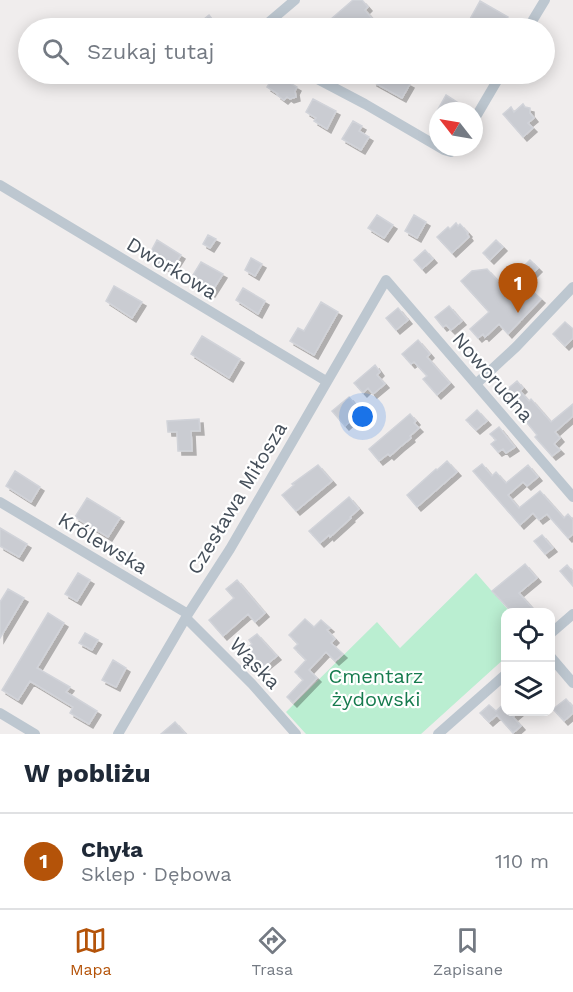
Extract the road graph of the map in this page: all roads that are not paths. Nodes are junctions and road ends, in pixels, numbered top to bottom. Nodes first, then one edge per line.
1 (295, 0) edge
2 (545, 0) edge
3 (274, 18) edge
4 (534, 18) edge
5 (327, 84) edge
6 (495, 84) edge
7 (483, 105) edge
8 (429, 141) edge
9 (0, 185) edge
10 (386, 280) joint
11 (573, 287) edge
12 (326, 381) junction
13 (476, 384) junction
14 (573, 497) edge
15 (0, 502) edge
16 (573, 614) edge
17 (187, 616) junction
18 (555, 630) edge
19 (555, 662) edge
20 (501, 678) edge
21 (573, 683) edge
22 (0, 713) edge
23 (35, 734) edge
24 (118, 734) edge
25 (296, 734) edge
26 (438, 734) edge

1 - 3 street
2 - 4 street
5 - 8 street
6 - 7 street
9 - 12 street, Dworkowa
10 - 12 street, Czesława Miłosza
10 - 13 street, Noworudna
11 - 13 street
12 - 17 street, Czesława Miłosza
13 - 14 street, Noworudna
15 - 17 street, Królewska
16 - 18 street
17 - 24 street, Czesława Miłosza
17 - 25 street, Wąska
19 - 21 street
20 - 26 street
22 - 23 street

